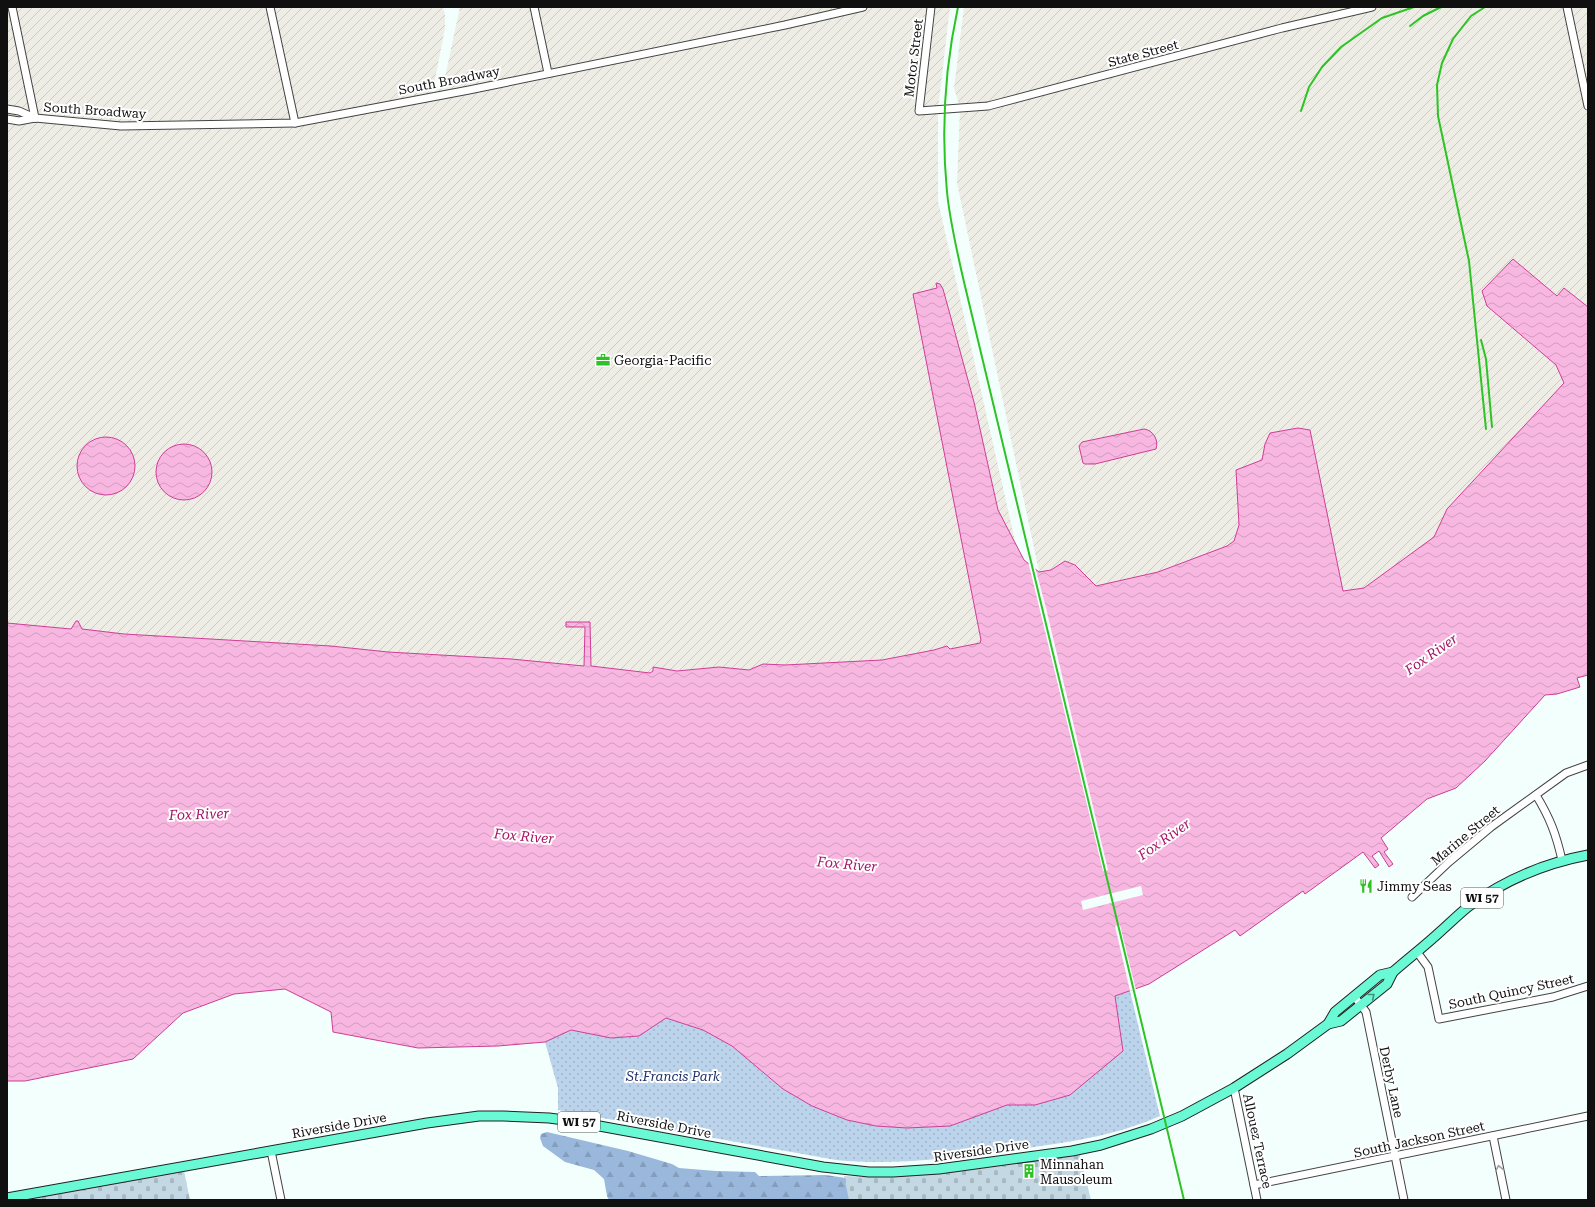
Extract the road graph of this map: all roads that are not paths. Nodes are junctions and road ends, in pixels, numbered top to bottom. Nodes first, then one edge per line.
1 (12, 7) edge
2 (270, 7) edge
3 (534, 7) edge
4 (863, 7) edge
5 (931, 7) edge
6 (1372, 7) edge
7 (1567, 7) edge
8 (548, 73) junction
9 (1588, 106) edge
10 (7, 109) edge
11 (919, 111) joint
12 (35, 118) junction
13 (7, 119) edge
14 (295, 122) junction
15 (1588, 765) edge
16 (1536, 795) junction
17 (1588, 855) edge
18 (1562, 860) junction
19 (1412, 897) dead end
20 (1417, 952) junction
21 (1393, 972) junction
22 (1588, 986) edge
23 (1354, 996) junction
24 (1361, 1005) junction
25 (1328, 1024) junction
26 (1234, 1088) junction
27 (1588, 1116) edge
28 (1493, 1136) junction
29 (271, 1151) junction
30 (1395, 1156) junction
31 (1254, 1185) junction
32 (7, 1198) edge
33 (281, 1200) edge
34 (1257, 1200) edge
35 (1404, 1200) edge
36 (1506, 1200) edge

1 - 12 street
2 - 14 street
3 - 8 street
4 - 8 street, South Broadway
5 - 11 street, Motor Street
6 - 11 street, State Street
7 - 9 street
8 - 14 street, South Broadway
10 - 12 street, South Broadway
12 - 13 street, South Broadway
12 - 14 street, South Broadway
15 - 16 street, Marine Street
16 - 18 street
16 - 19 street, Marine Street
17 - 18 main road, WI 57
18 - 20 main road, WI 57
20 - 21 main road, WI 57
20 - 22 street, South Quincy Street
21 - 23 main road, WI 57
24 -> 21 main road, WI 57
23 - 24 street, Derby Lane
23 - 25 main road, WI 57
24 - 25 main road, WI 57
24 - 30 street, Derby Lane
25 - 26 main road, WI 57
26 - 29 main road, Riverside Drive / WI 57
26 - 31 street, Allouez Terrace
27 - 28 street, South Jackson Street
28 - 30 street, South Jackson Street
36 -> 28 street
29 - 32 main road, Riverside Drive / WI 57
29 - 33 street
30 - 31 street, South Jackson Street
30 - 35 street, Derby Lane
31 - 34 street, Allouez Terrace

